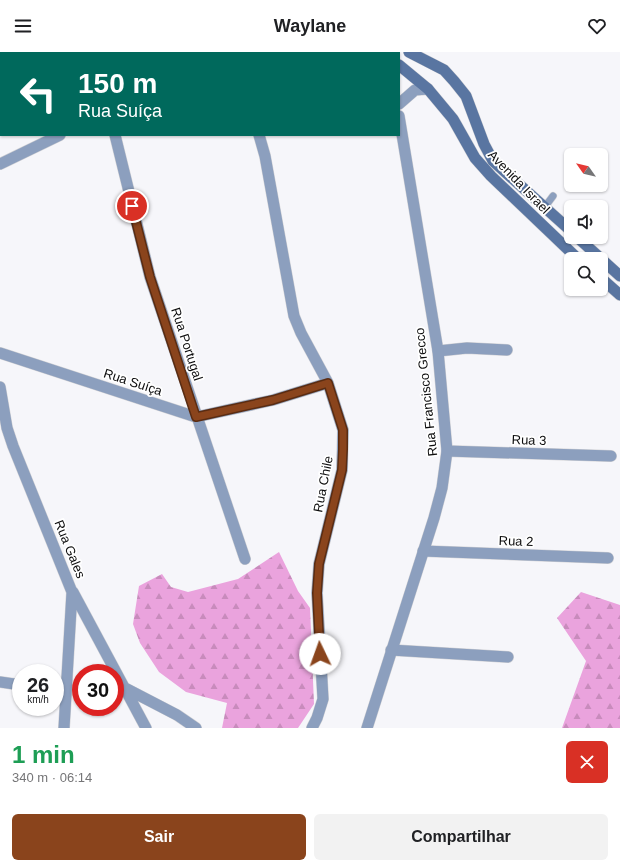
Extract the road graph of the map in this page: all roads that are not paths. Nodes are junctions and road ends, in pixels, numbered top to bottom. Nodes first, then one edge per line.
1 (409, 52) edge
2 (400, 66) edge
3 (428, 89) junction
4 (400, 103) edge
5 (400, 122) edge
6 (58, 136) edge
7 (115, 136) edge
8 (258, 136) edge
9 (0, 164) edge
10 (553, 196) dead end
11 (544, 208) junction
12 (564, 225) edge
13 (585, 244) edge
14 (571, 252) edge
15 (620, 276) edge
16 (608, 284) edge
17 (620, 294) edge
18 (507, 350) dead end
19 (438, 351) junction
20 (0, 353) edge
21 (328, 383) junction
22 (0, 387) edge
23 (196, 417) junction
24 (447, 451) junction
25 (611, 456) dead end
26 (423, 551) junction
27 (245, 558) dead end
28 (608, 558) dead end
29 (72, 592) junction
30 (391, 650) junction
31 (508, 657) dead end
32 (63, 664) edge
33 (0, 682) edge
34 (12, 684) edge
35 (125, 688) junction
36 (63, 716) edge
37 (64, 728) edge
38 (146, 728) edge
39 (196, 728) edge
40 (312, 728) edge
41 (367, 728) edge

1 - 11 main road, Avenida Israel
2 - 3 main road, Avenida Israel
3 - 4 street
3 - 14 main road, Avenida Israel
5 - 19 street, Rua Francisco Grecco
6 - 9 street
7 - 23 street, Rua Portugal
8 - 21 street, Rua Chile
10 - 11 lane
11 - 12 main road, Avenida Israel
13 - 15 main road
16 - 17 main road
18 - 19 street
19 - 24 street, Rua Francisco Grecco
20 - 23 street, Rua Suíça
21 - 23 street
21 - 40 street, Rua Chile
22 - 29 street, Rua Gales
23 - 27 street, Rua Portugal
24 - 25 street, Rua 3
24 - 26 street, Rua Francisco Grecco
26 - 28 street, Rua 2
26 - 30 street, Rua Francisco Grecco
29 - 32 street, Rua Gales
29 - 35 street
30 - 31 street
30 - 41 street, Rua Francisco Grecco
33 - 34 street
35 - 38 street
35 - 39 street
36 - 37 street, Rua Gales

